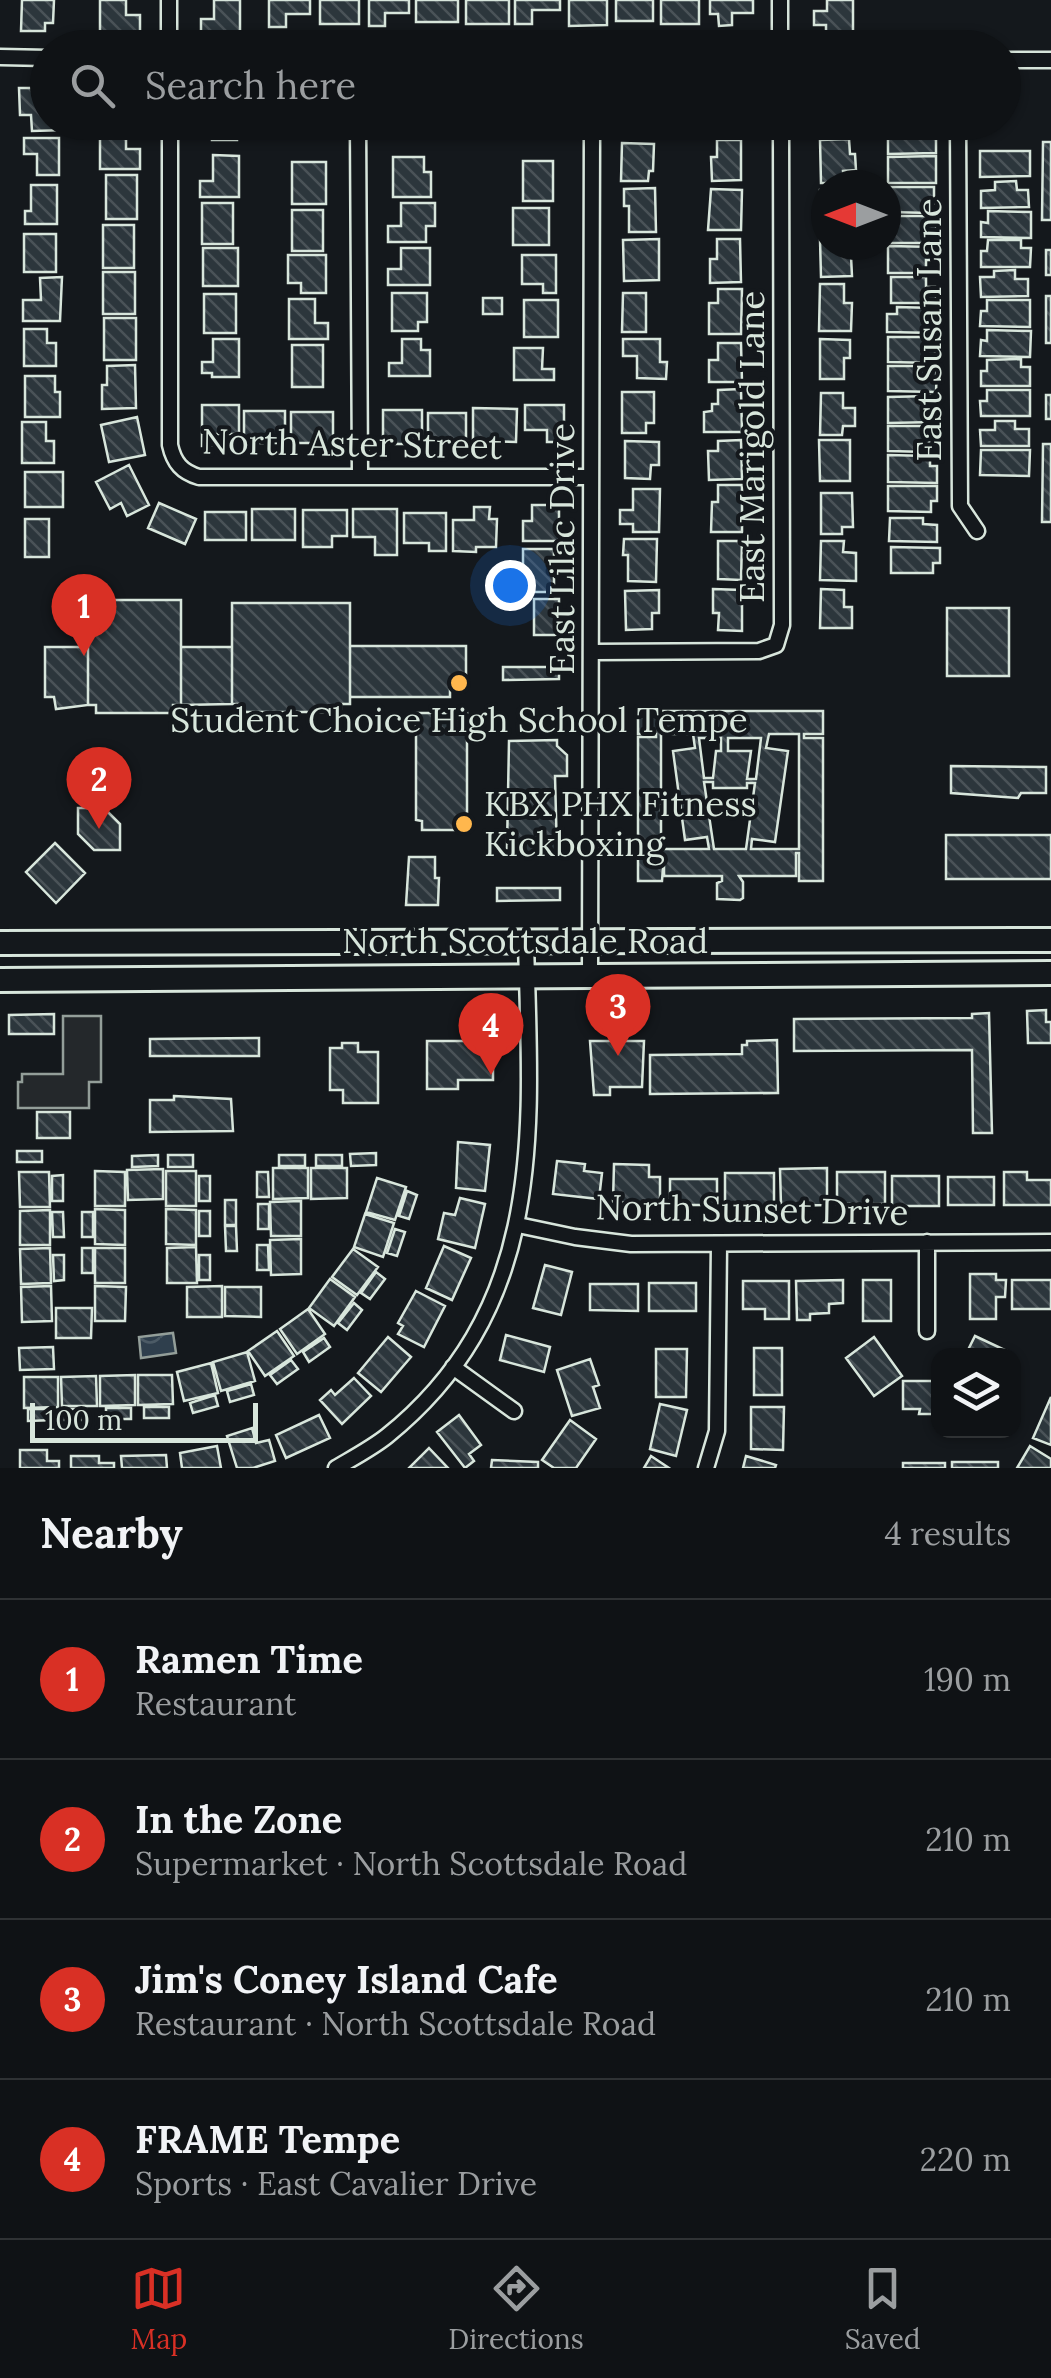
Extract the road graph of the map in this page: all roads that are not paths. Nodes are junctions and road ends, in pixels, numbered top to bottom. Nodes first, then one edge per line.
1 (170, 0) edge
2 (780, 0) edge
3 (170, 30) edge
4 (780, 30) edge
5 (0, 56) edge
6 (30, 57) edge
7 (1021, 60) edge
8 (1051, 60) edge
9 (170, 140) edge
10 (358, 140) edge
11 (592, 140) edge
12 (781, 140) edge
13 (958, 140) edge
14 (360, 475) junction
15 (590, 477) junction
16 (977, 531) dead end
17 (593, 652) junction
18 (1051, 940) edge
19 (590, 943) junction
20 (0, 944) edge
21 (526, 944) junction
22 (1051, 973) edge
23 (527, 975) junction
24 (590, 975) junction
25 (0, 980) edge
26 (518, 1225) junction
27 (927, 1242) junction
28 (1051, 1242) edge
29 (718, 1246) junction
30 (927, 1331) dead end
31 (453, 1367) junction
32 (514, 1411) dead end
33 (336, 1468) edge
34 (706, 1468) edge

1 - 3 street
2 - 4 street
5 - 6 street
7 - 8 street
9 - 14 street, North Aster Street
10 - 14 street
11 - 15 street, East Lilac Drive
12 - 17 street, East Marigold Lane
13 - 16 street, East Susan Lane
14 - 15 street, North Aster Street
15 - 17 street, East Lilac Drive
17 - 19 street, East Lilac Drive
18 - 19 main road, North Scottsdale Road
19 - 21 main road, North Scottsdale Road
19 - 24 street, East Lilac Drive
20 - 21 main road, North Scottsdale Road
21 - 23 street
22 - 24 main road, North Scottsdale Road
23 - 24 main road, North Scottsdale Road
23 - 25 main road, North Scottsdale Road
23 - 26 street
26 - 29 street, North Sunset Drive
26 - 31 street
27 - 28 street, North Sunset Drive
27 - 29 street, North Sunset Drive
27 - 30 street, North Sunset Drive
29 - 34 street
31 - 32 street
31 - 33 street

